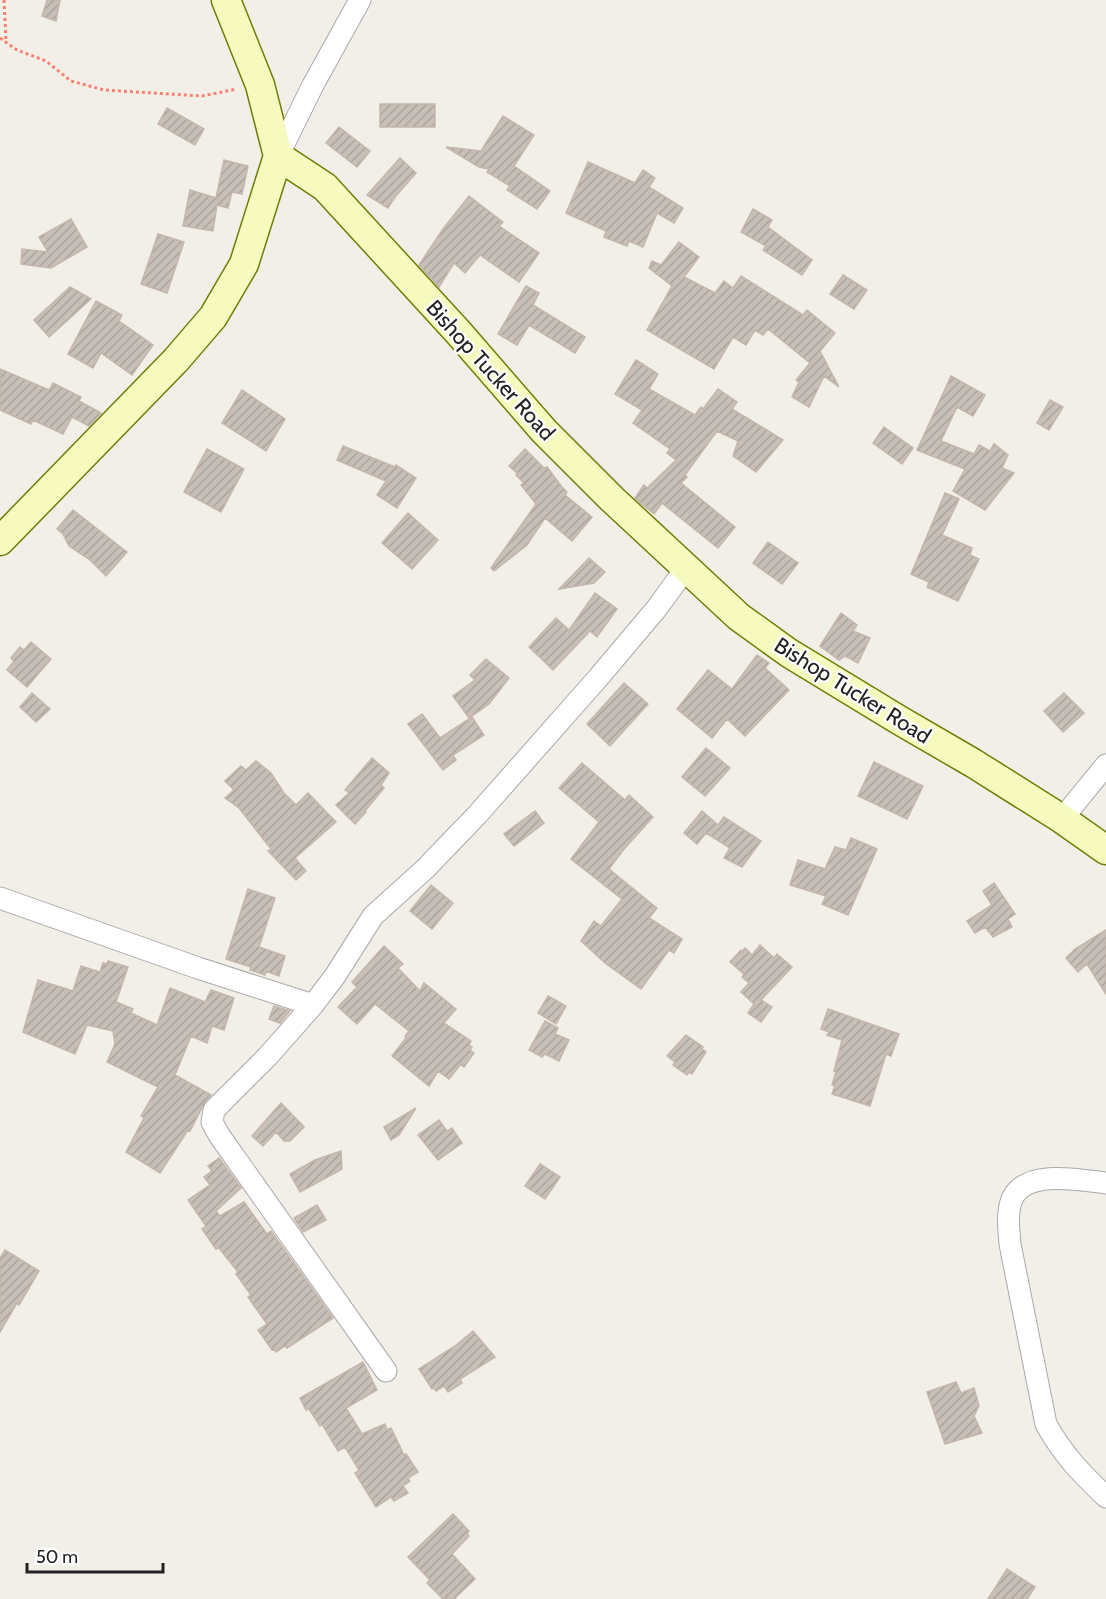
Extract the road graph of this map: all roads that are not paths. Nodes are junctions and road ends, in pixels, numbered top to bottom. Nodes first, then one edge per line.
1 (226, 0) edge
2 (360, 0) edge
3 (278, 156) junction
4 (4, 530) edge
5 (686, 568) junction
6 (1106, 765) edge
7 (1062, 819) junction
8 (1106, 850) edge
9 (0, 898) edge
10 (313, 1005) junction
11 (1106, 1183) edge
12 (386, 1371) dead end
13 (1106, 1497) edge

1 - 3 main road
2 - 3 street
3 - 4 main road
3 - 5 main road, Bishop Tucker Road
5 - 7 main road, Bishop Tucker Road
5 - 10 street
6 - 7 street
7 - 8 main road, Bishop Tucker Road
9 - 10 street
10 - 12 street
11 - 13 street

